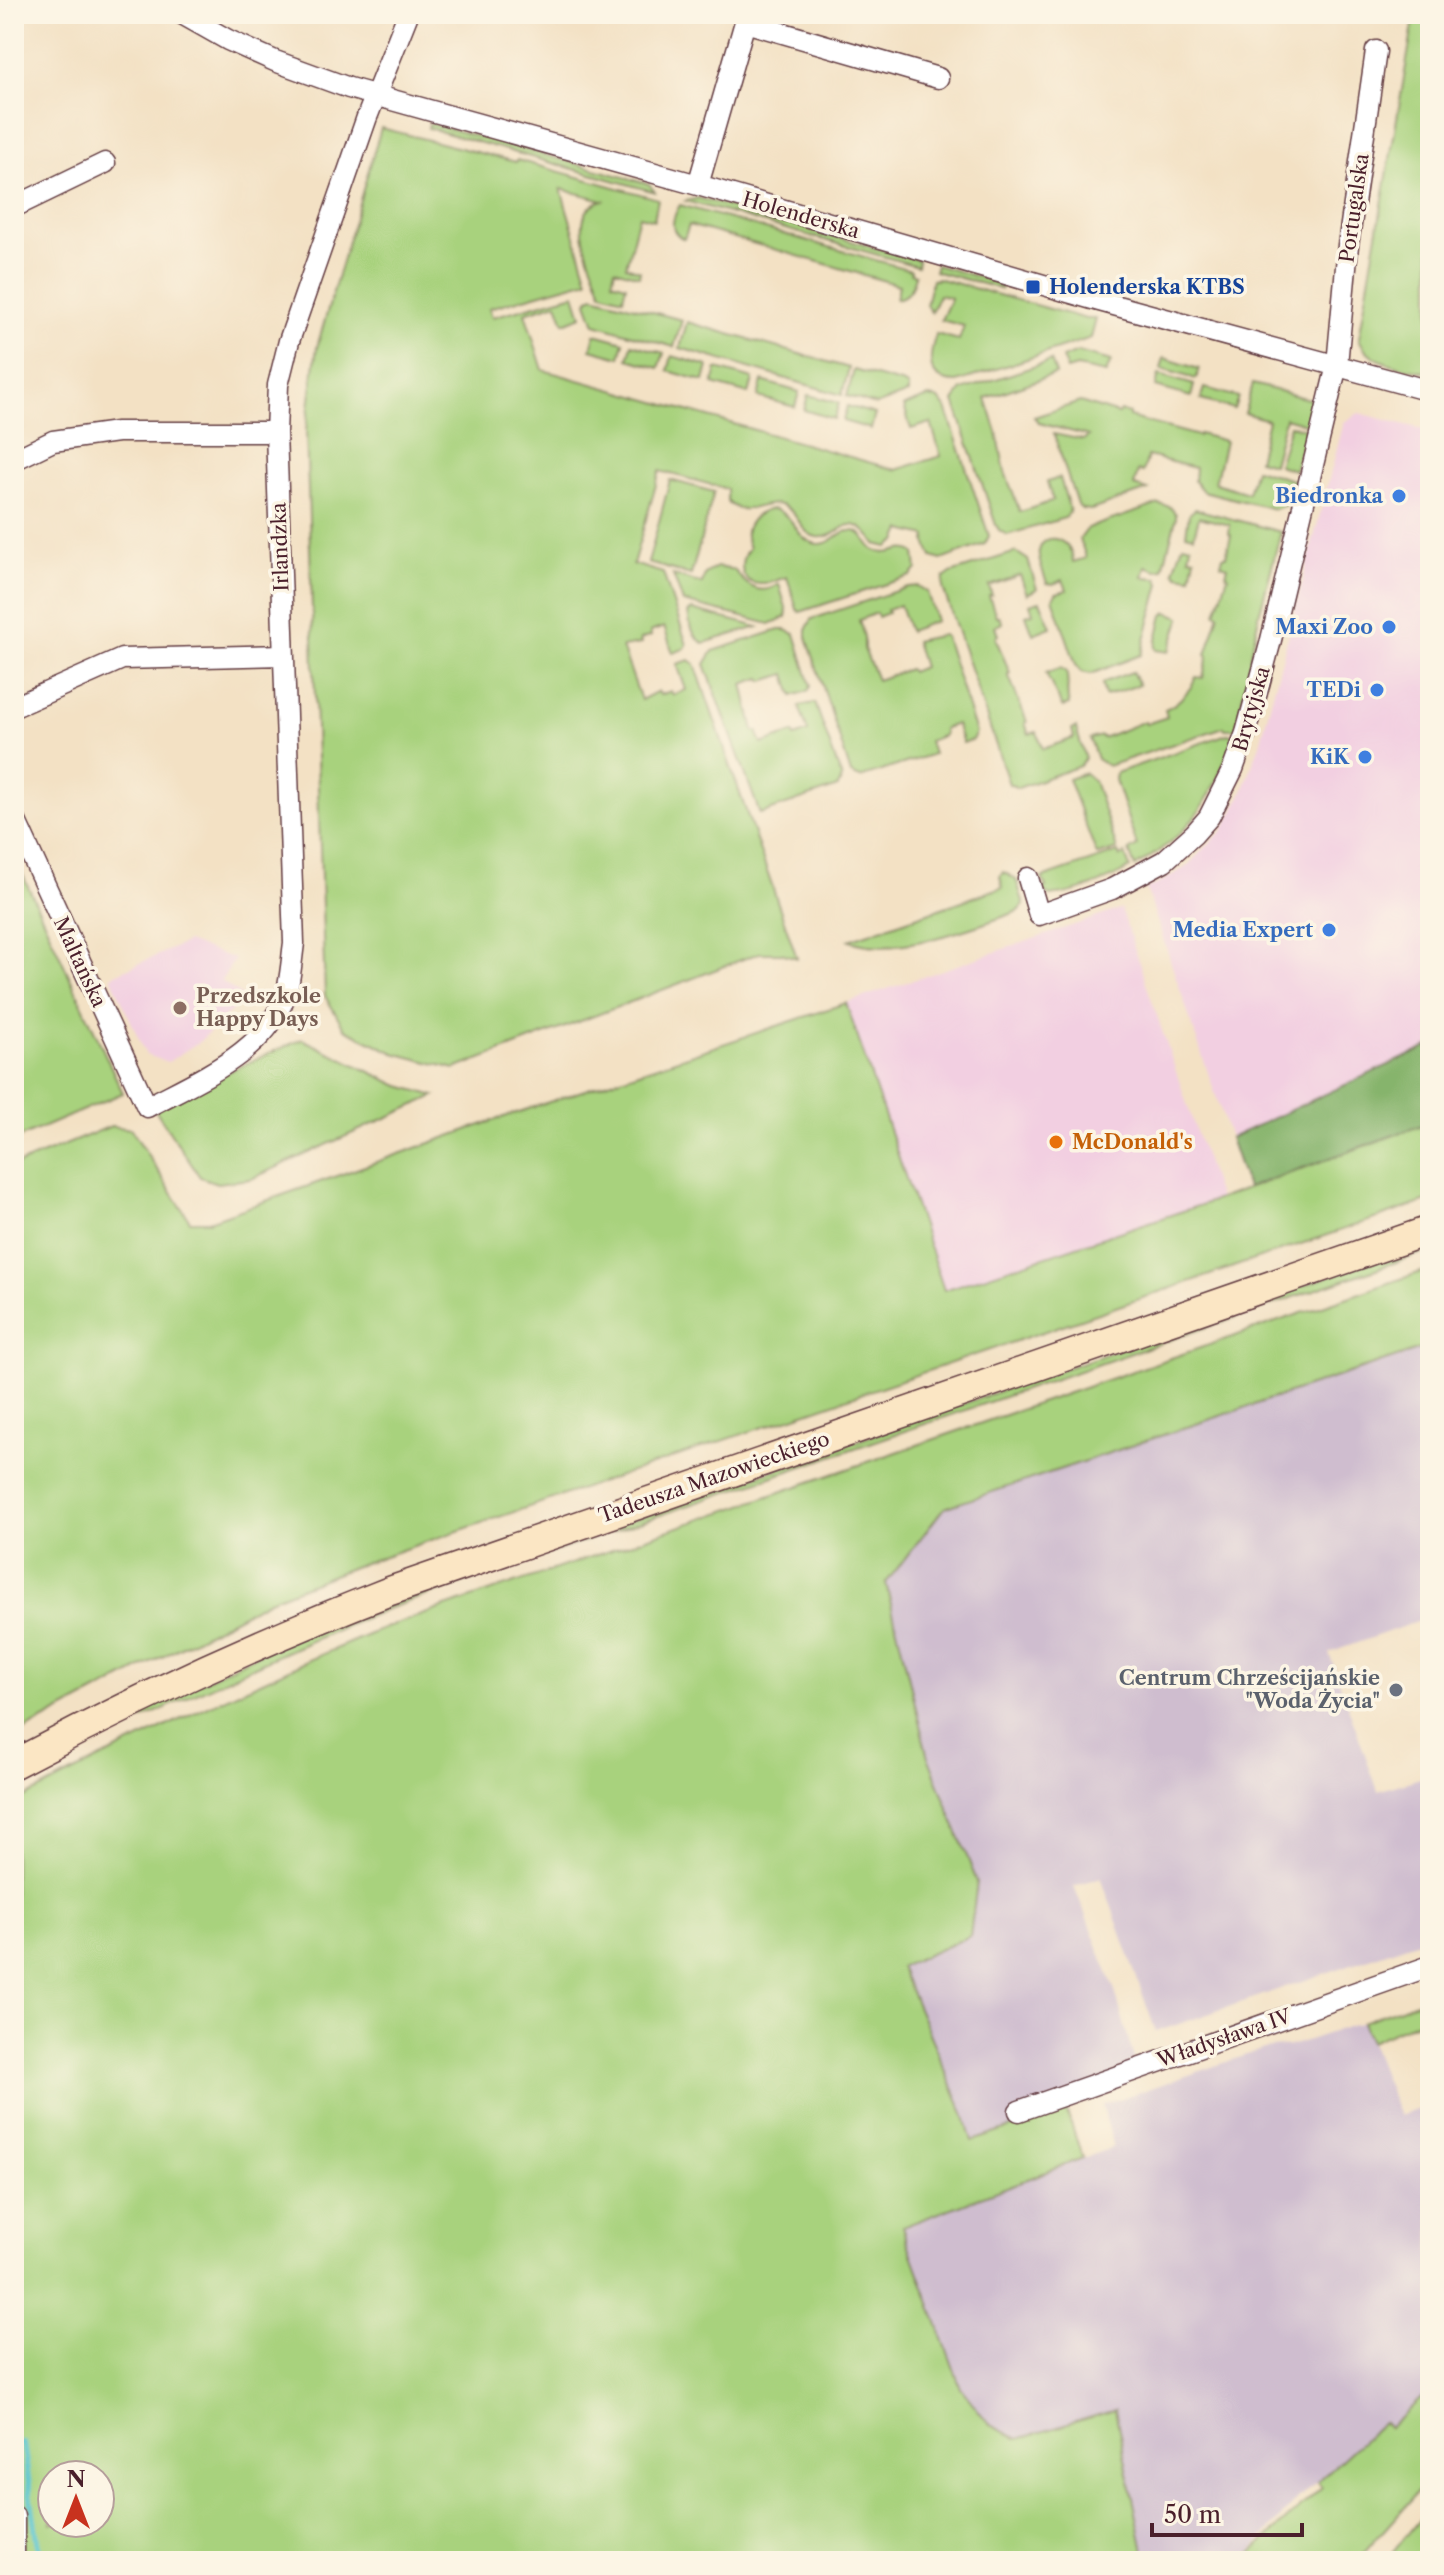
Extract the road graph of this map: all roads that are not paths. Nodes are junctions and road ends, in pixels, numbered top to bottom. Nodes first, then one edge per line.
1 (182, 14) edge
2 (408, 14) edge
3 (1376, 51) dead end
4 (938, 78) dead end
5 (377, 96) junction
6 (105, 163) dead end
7 (698, 185) junction
8 (14, 207) edge
9 (1337, 365) junction
10 (1430, 391) edge
11 (276, 432) junction
12 (14, 460) edge
13 (283, 655) junction
14 (14, 707) edge
15 (14, 817) edge
16 (1028, 878) dead end
17 (147, 1107) joint
18 (1430, 1230) edge
19 (14, 1764) edge
20 (1430, 1966) edge
21 (1019, 2111) dead end
22 (14, 2516) edge
23 (14, 2555) edge

1 - 5 street, Holenderska
2 - 5 street, Irlandzka
3 - 9 street, Portugalska
4 - 7 street
5 - 7 street, Holenderska
5 - 11 street, Irlandzka
6 - 8 street
7 - 9 street, Holenderska
9 - 10 street, Holenderska
9 - 16 street, Brytyjska
11 - 12 street
11 - 13 street, Irlandzka
13 - 14 street
13 - 17 street, Irlandzka
15 - 17 street, Maltańska
18 - 19 main road, Tadeusza Mazowieckiego
20 - 21 street, Władysława IV
22 - 23 street

